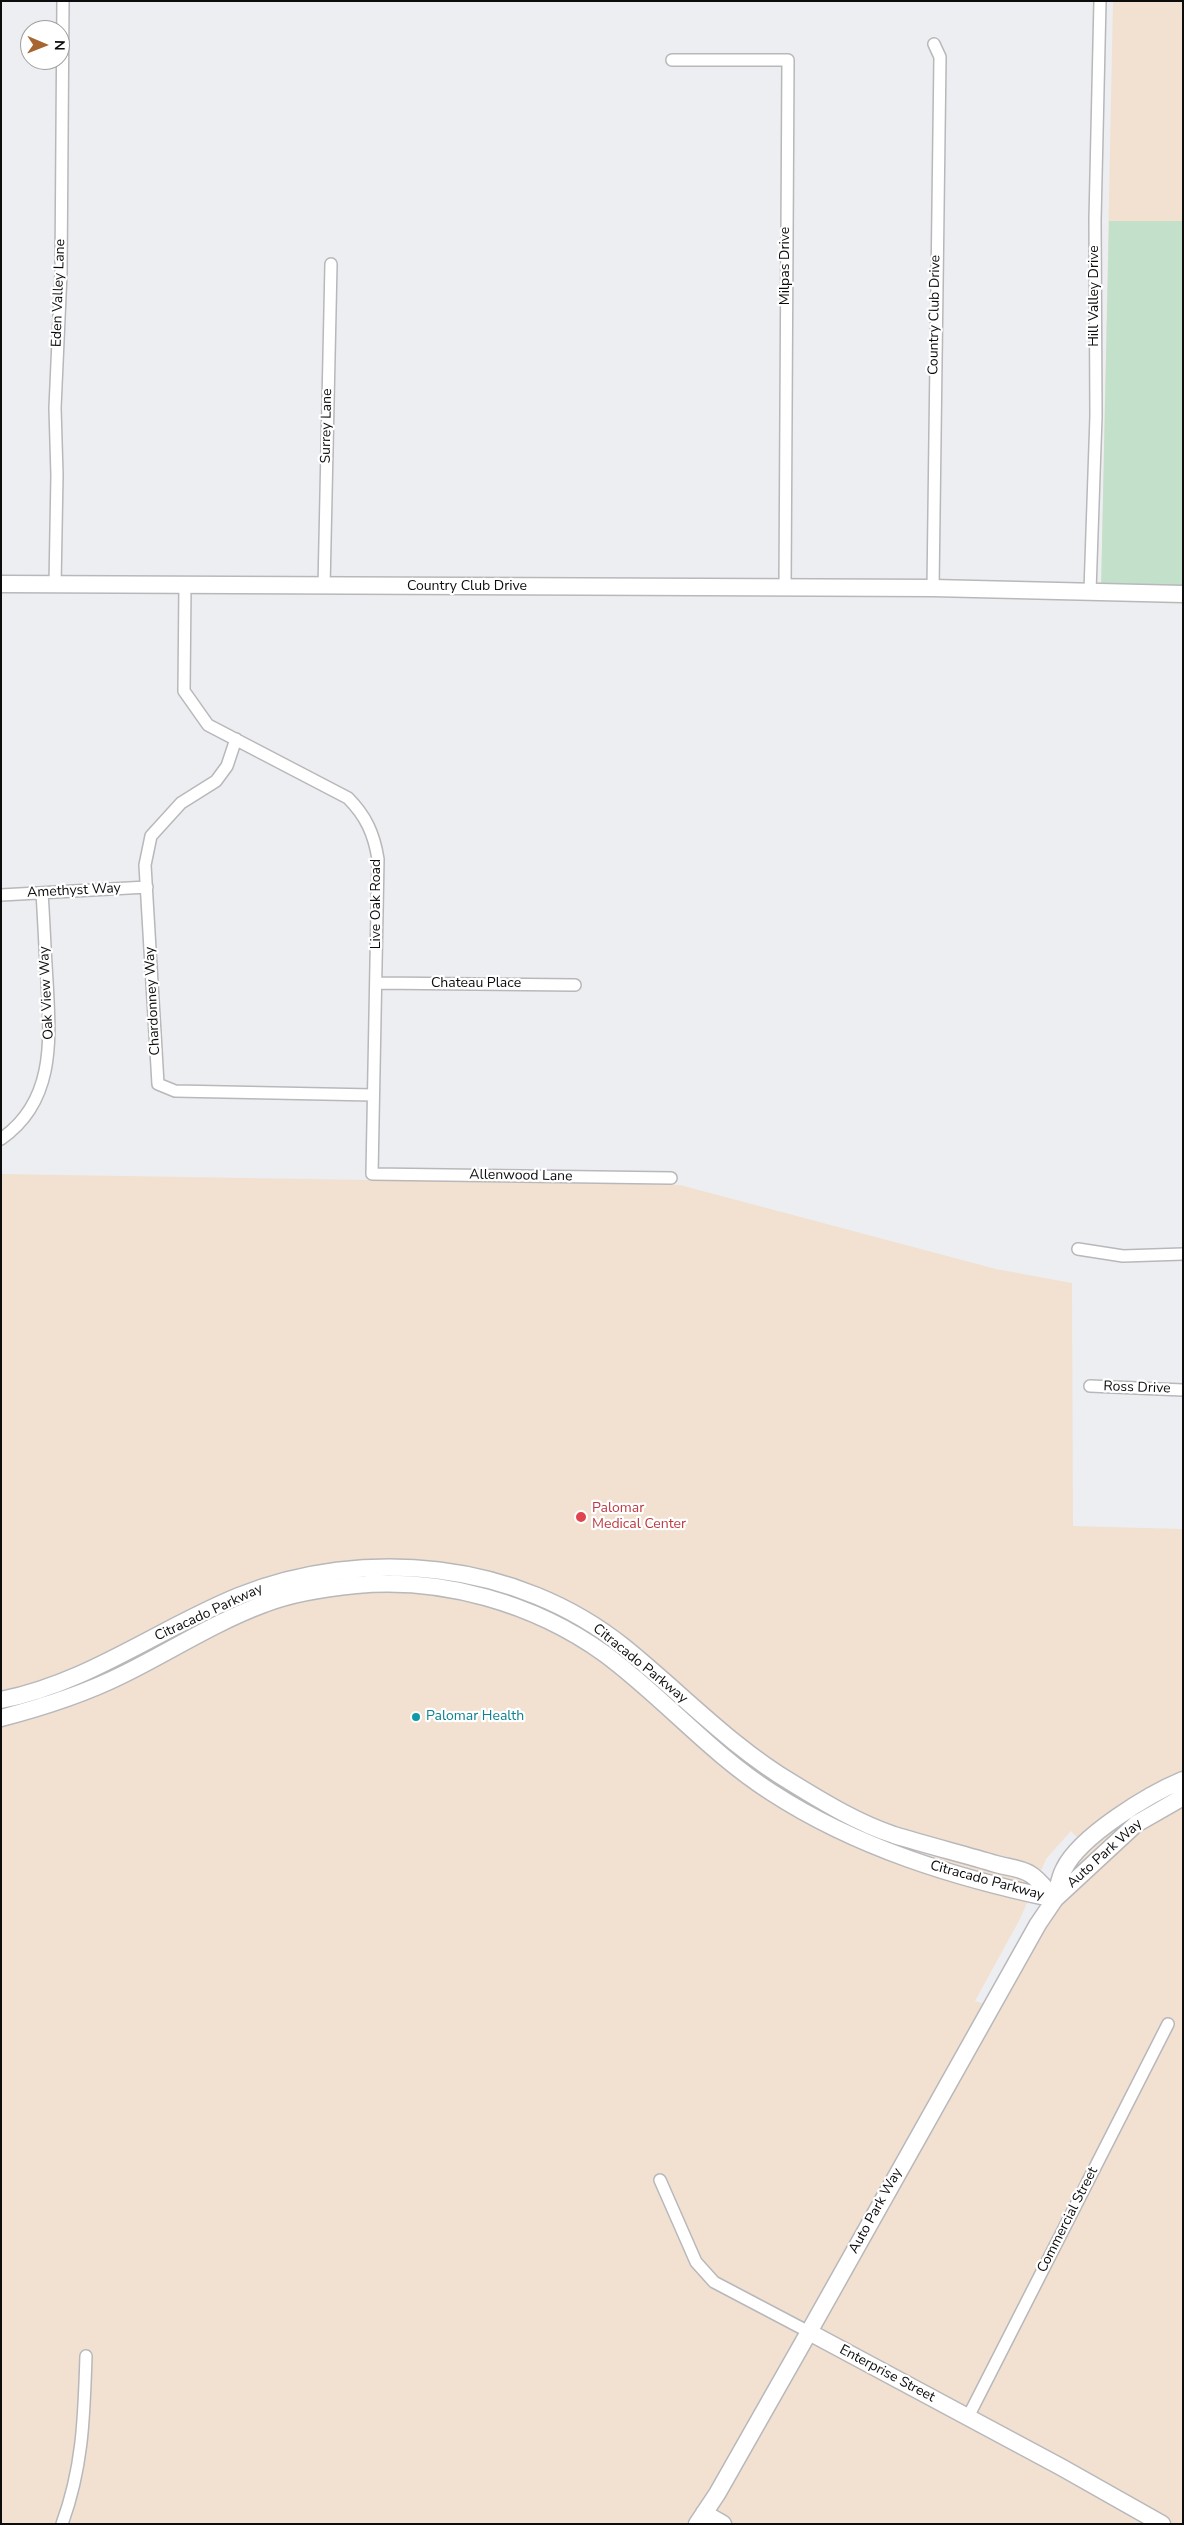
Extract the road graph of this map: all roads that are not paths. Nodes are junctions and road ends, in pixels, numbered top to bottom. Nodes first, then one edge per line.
1 (63, 1) edge
2 (1100, 1) edge
3 (934, 44) dead end
4 (672, 60) dead end
5 (331, 264) dead end
6 (1, 584) edge
7 (55, 585) junction
8 (185, 585) junction
9 (324, 587) junction
10 (785, 588) junction
11 (933, 588) junction
12 (1090, 591) junction
13 (1183, 594) edge
14 (236, 739) junction
15 (147, 888) junction
16 (42, 893) junction
17 (1, 895) edge
18 (376, 983) junction
19 (575, 984) dead end
20 (373, 1095) junction
21 (1, 1139) edge
22 (372, 1174) joint
23 (671, 1178) dead end
24 (1078, 1249) dead end
25 (1183, 1254) edge
26 (1090, 1386) dead end
27 (1183, 1390) edge
28 (1, 1700) edge
29 (1, 1718) edge
30 (1183, 1780) edge
31 (1183, 1797) edge
32 (1055, 1899) junction
33 (1168, 2024) dead end
34 (660, 2180) dead end
35 (809, 2332) junction
36 (86, 2356) dead end
37 (968, 2417) junction
38 (700, 2518) edge
39 (62, 2524) edge
40 (723, 2524) edge
41 (1162, 2524) edge

1 - 7 street, Eden Valley Lane
2 - 12 street, Hill Valley Drive
3 - 11 street, Country Club Drive
4 - 10 street, Milpas Drive
5 - 9 street, Surrey Lane
6 - 7 main road, Country Club Drive
7 - 8 main road, Country Club Drive
8 - 9 main road, Country Club Drive
8 - 14 street, Live Oak Road
9 - 10 main road, Country Club Drive
10 - 11 main road, Country Club Drive
11 - 12 main road, Country Club Drive
12 - 13 main road, Country Club Drive
14 - 15 street, Chardonney Way
14 - 18 street, Live Oak Road
15 - 16 street, Amethyst Way
15 - 20 street, Chardonney Way
16 - 17 street, Amethyst Way
16 - 21 street, Oak View Way
18 - 19 street, Chateau Place
18 - 20 street, Live Oak Road
20 - 22 street, Live Oak Road
22 - 23 street, Allenwood Lane
24 - 25 street
26 - 27 street, Ross Drive
28 - 32 main road, Citracado Parkway
29 - 32 main road, Citracado Parkway
30 - 32 main road, Auto Park Way
31 - 32 main road, Auto Park Way
32 - 35 main road, Auto Park Way
33 - 37 street, Commercial Street
34 - 35 street, Enterprise Street
35 - 37 main road, Enterprise Street
35 - 38 main road, Auto Park Way
36 - 39 street
37 - 41 main road, Enterprise Street
38 - 40 main road

